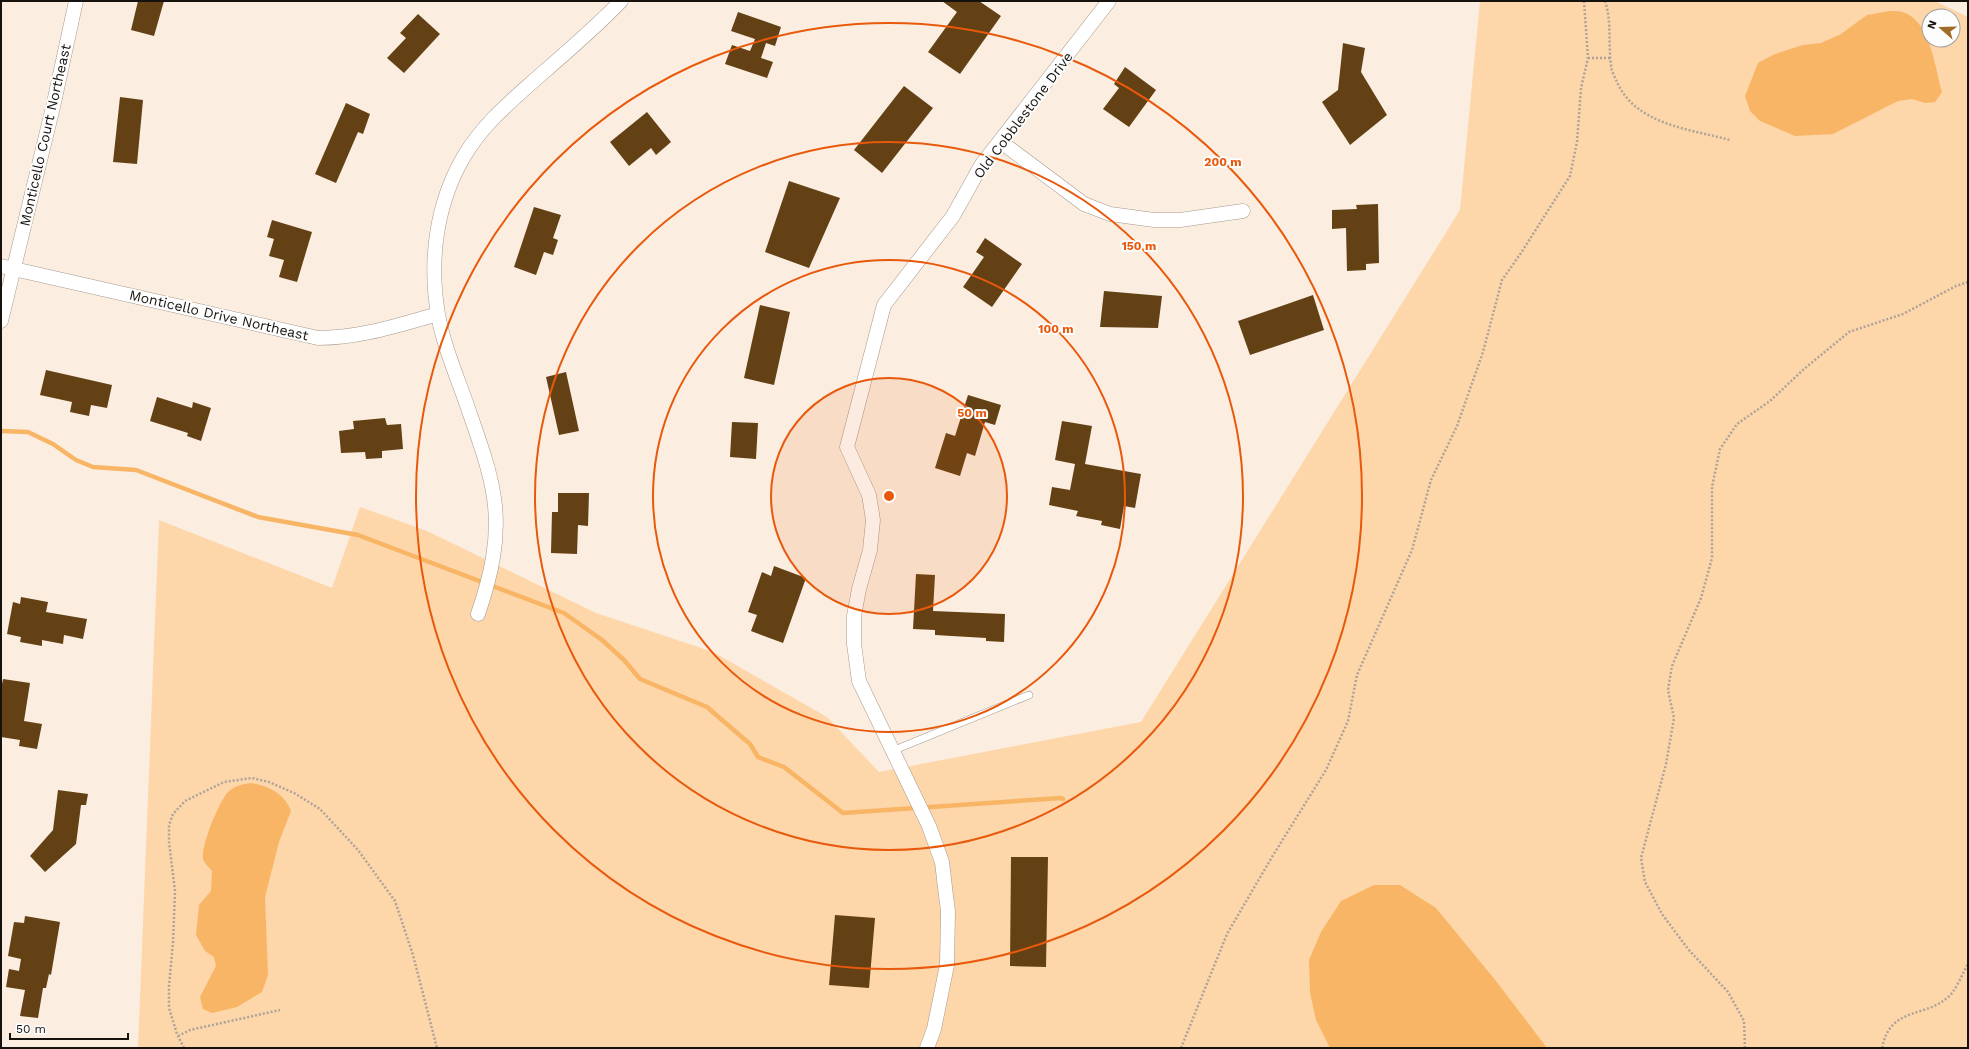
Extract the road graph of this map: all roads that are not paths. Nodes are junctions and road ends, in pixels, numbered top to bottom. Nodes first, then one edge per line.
1 (76, 1) edge
2 (621, 1) edge
3 (1109, 1) edge
4 (1001, 142) junction
5 (1243, 211) dead end
6 (7, 267) edge
7 (438, 314) junction
8 (1, 321) edge
9 (478, 614) dead end
10 (1029, 695) dead end
11 (892, 751) junction
12 (927, 1048) edge

1 - 6 street, Monticello Court Northeast
2 - 7 street
3 - 4 street, Old Cobblestone Drive
4 - 5 street
4 - 11 street, Old Cobblestone Drive
6 - 7 street, Monticello Drive Northeast
6 - 8 street, Monticello Court Northeast
7 - 9 street
10 - 11 lane
11 - 12 street

